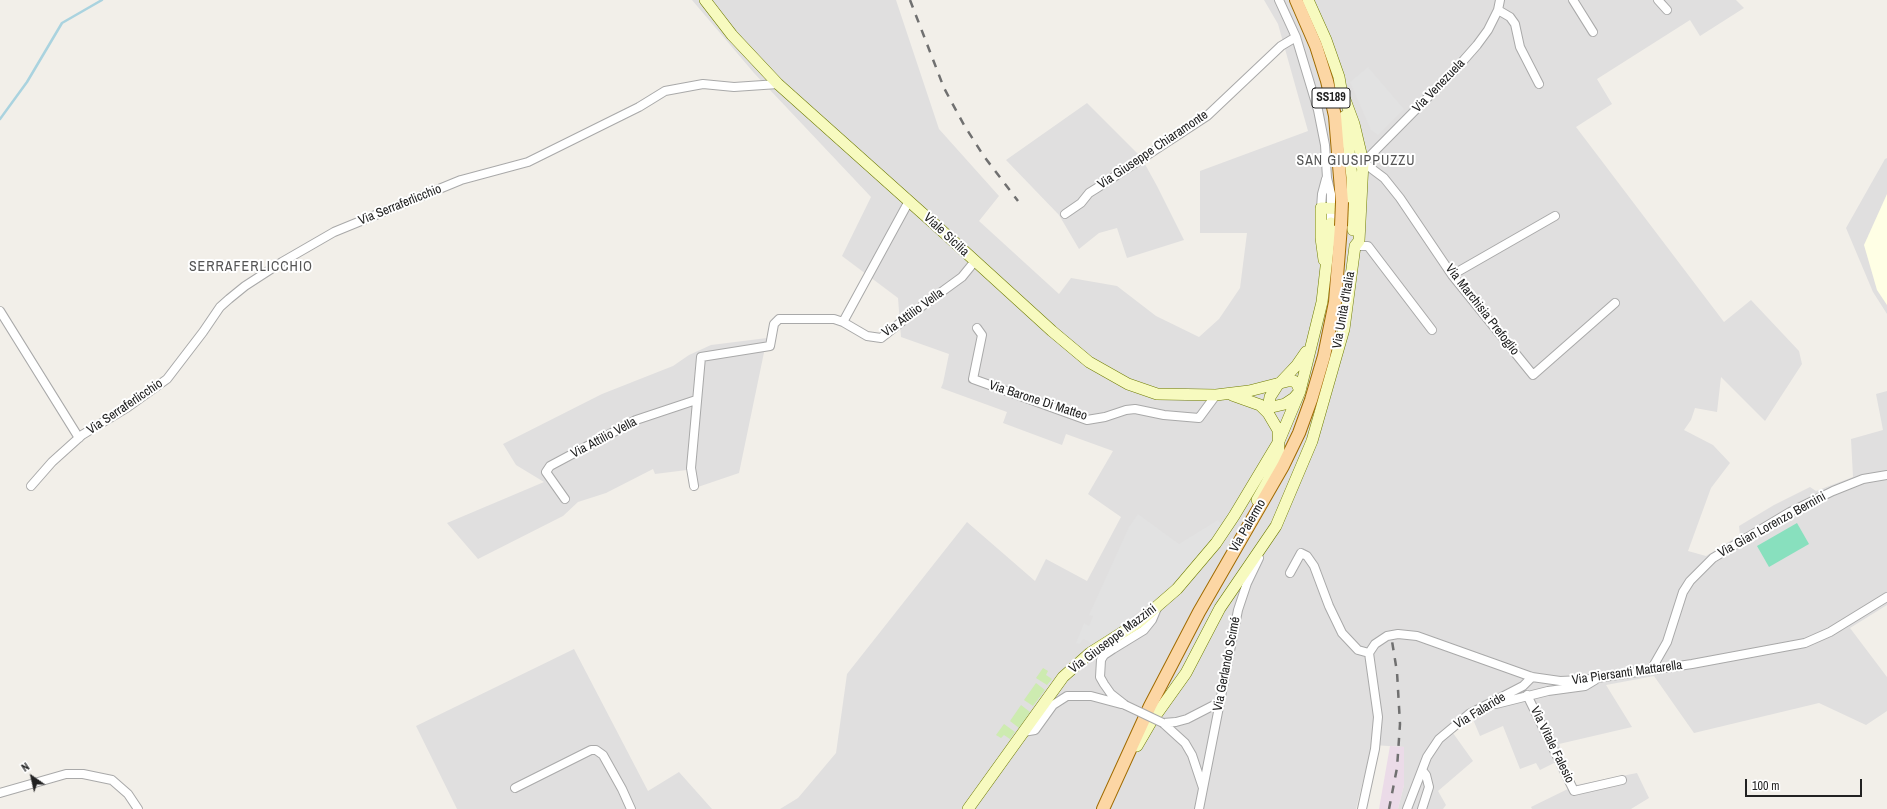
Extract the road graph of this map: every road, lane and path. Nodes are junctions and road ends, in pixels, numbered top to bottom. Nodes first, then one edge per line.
1 (705, 0) edge
2 (1279, 0) edge
3 (1296, 0) edge
4 (1308, 0) edge
5 (1500, 0) edge
6 (1573, 0) edge
7 (1658, 0) edge
8 (1498, 10) junction
9 (1667, 10) dead end
10 (1593, 32) dead end
11 (1296, 37) junction
12 (778, 84) junction
13 (1539, 84) dead end
14 (1340, 89) junction
15 (1347, 126) junction
16 (1363, 162) junction
17 (1377, 173) junction
18 (1352, 177) junction
19 (1362, 183) junction
20 (909, 200) junction
21 (1331, 206) junction
22 (1353, 209) junction
23 (1065, 214) dead end
24 (1555, 216) dead end
25 (1331, 224) junction
26 (1356, 224) junction
27 (1355, 246) junction
28 (974, 261) junction
29 (1452, 275) junction
30 (1615, 304) dead end
31 (0, 311) edge
32 (843, 322) junction
33 (977, 328) dead end
34 (1432, 330) dead end
35 (1313, 339) junction
36 (1279, 383) junction
37 (1300, 391) junction
38 (1222, 394) junction
39 (696, 400) junction
40 (1260, 405) junction
41 (1272, 407) junction
42 (1278, 430) junction
43 (79, 438) junction
44 (1279, 441) junction
45 (1887, 475) edge
46 (31, 486) dead end
47 (694, 486) dead end
48 (565, 499) dead end
49 (1276, 526) junction
50 (1236, 547) junction
51 (1290, 573) dead end
52 (1887, 597) edge
53 (1157, 606) junction
54 (1199, 612) junction
55 (1369, 653) junction
56 (1652, 670) junction
57 (1532, 677) junction
58 (1599, 678) junction
59 (1528, 695) junction
60 (1220, 702) junction
61 (1125, 705) junction
62 (1485, 705) junction
63 (1163, 723) junction
64 (1022, 732) junction
65 (1422, 770) junction
66 (1622, 780) dead end
67 (1115, 783) junction
68 (515, 788) dead end
69 (1204, 791) junction
70 (0, 793) edge
71 (138, 809) edge
72 (631, 809) edge
73 (968, 809) edge
74 (1095, 809) edge
75 (1103, 809) edge
76 (1108, 809) edge
77 (1199, 809) edge
78 (1362, 809) edge
79 (1407, 809) edge
80 (1422, 809) edge

1 - 12 street, Viale Sicilia
2 - 11 street, Via Giuseppe Mazzini
3 - 21 main road, SS189
4 - 14 street, Via Unità d'Italia
5 - 8 street, Via Venezuela
6 - 10 street
7 - 9 street
8 - 13 street
8 - 16 street, Via Venezuela
11 - 21 street, Via Giuseppe Mazzini
11 - 23 street, Via Giuseppe Chiaramonte
12 - 20 street, Viale Sicilia
12 - 43 street, Via Serraferlicchio
14 - 15 street, Via Unità d'Italia
14 - 16 street, Via Unità d'Italia
15 - 16 street
15 - 18 street, Via Unità d'Italia
16 - 17 street, Via Marchisia Prefoglio
16 - 18 street, Via Venezuela
16 - 19 street, Via Unità d'Italia
17 - 19 street
17 - 29 street, Via Marchisia Prefoglio
18 - 22 street, Via Unità d'Italia
19 - 26 street, Via Unità d'Italia
20 - 28 street, Viale Sicilia
20 - 32 street
21 - 22 street
21 - 25 main road, Via Palermo, bridge
21 - 25 street, Via Giuseppe Mazzini
22 - 26 street, Via Unità d'Italia
24 - 29 street
25 - 26 street
25 - 35 street, Via Giuseppe Mazzini
25 - 50 main road, Via Palermo
26 - 27 street, Via Unità d'Italia
27 - 34 street
27 - 49 street, Via Unità d'Italia
28 - 32 street, Via Attilio Vella
28 - 38 street, Viale Sicilia
29 - 30 street, Via Marchisia Prefoglio
31 - 43 street, Via Serraferlicchio
32 - 39 street, Via Attilio Vella
33 - 38 street, Via Barone Di Matteo
35 - 36 street, Via Giuseppe Mazzini
35 - 37 street, Via Giuseppe Mazzini
36 - 37 street
36 - 38 street
36 - 41 street
37 - 41 street
37 - 44 street, Via Giuseppe Mazzini
38 - 40 street
39 - 47 street, Via Attilio Vella
39 - 48 street, Via Attilio Vella
40 - 41 street
40 - 42 street
41 - 42 street
42 - 44 street
43 - 46 street, Via Serraferlicchio
44 - 50 street
44 - 53 street, Via Giuseppe Mazzini
45 - 56 street, Via Gian Lorenzo Bernini
49 - 60 street, Via Gerlando Scimé
49 - 67 street, Via Unità d'Italia
50 - 54 main road, Via Palermo
51 - 55 street
52 - 56 street, Via Piersanti Mattarella
53 - 61 street
53 - 64 street, Via Giuseppe Mazzini
54 - 67 main road, Via Palermo
54 - 74 main road
55 - 57 street, Via Piersanti Mattarella
55 - 78 street
56 - 58 street, Via Piersanti Mattarella
57 - 58 street, Via Piersanti Mattarella
57 - 62 street, Via Falaride
58 - 59 street
59 - 62 street, Via Vitale Falesio
59 - 66 street, Via Vitale Falesio
60 - 63 street
60 - 69 street, Via Gerlando Scimé
61 - 63 street, bridge
61 - 64 street
62 - 65 street, Via Falaride
63 - 69 street
64 - 73 street, Via Giuseppe Mazzini
65 - 79 street, Via Falaride
65 - 80 street
67 - 75 main road, Via Palermo
67 - 76 main road
68 - 72 street
69 - 77 street, Via Gerlando Scimé
70 - 71 street

